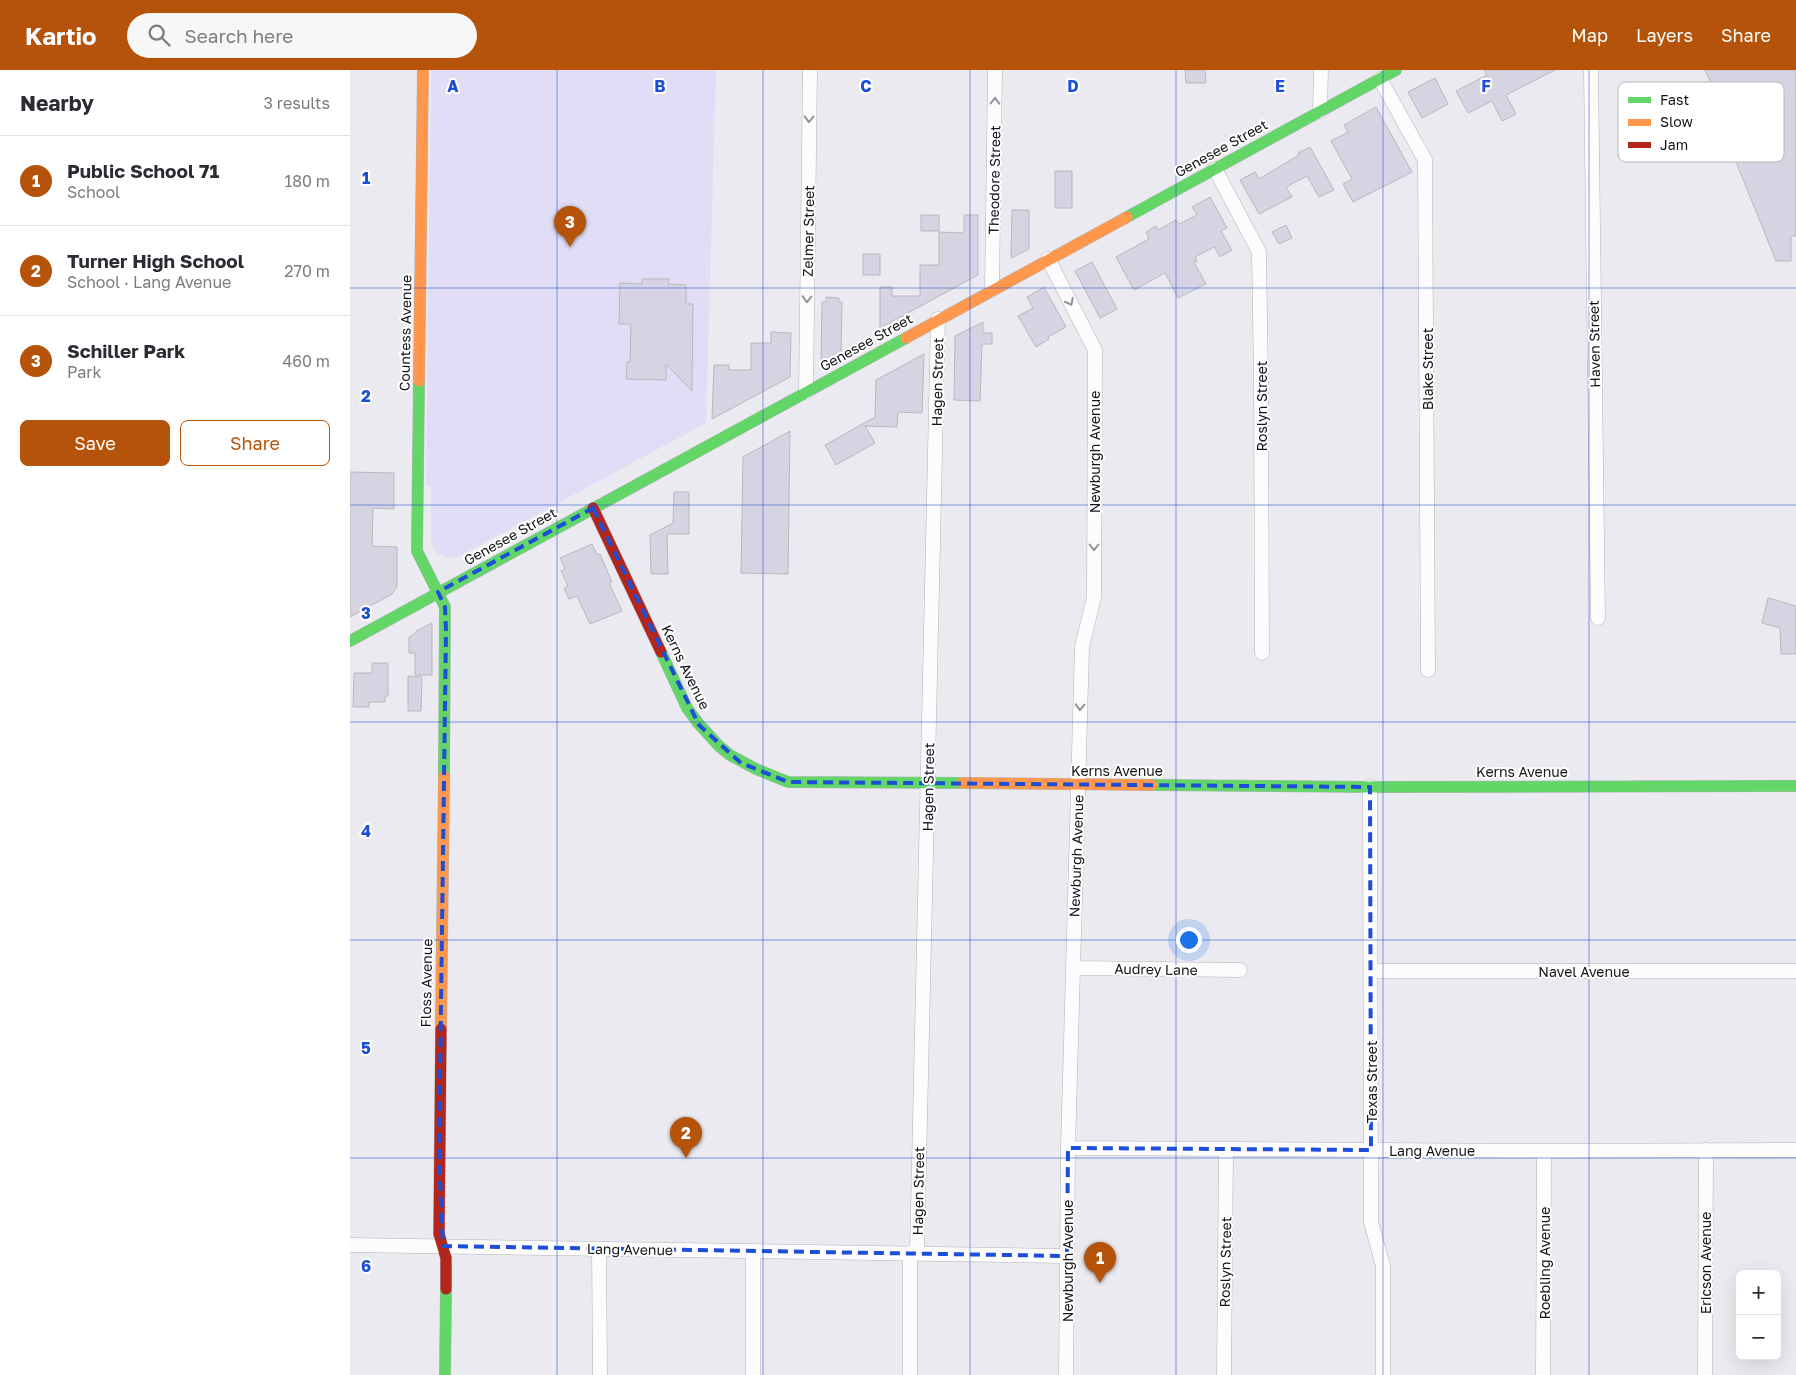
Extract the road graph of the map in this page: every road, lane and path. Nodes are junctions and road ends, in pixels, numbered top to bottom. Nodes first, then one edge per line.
1 (424, 70) edge
2 (810, 70) edge
3 (995, 70) edge
4 (1321, 70) edge
5 (1396, 70) edge
6 (1591, 70) edge
7 (1380, 79) junction
8 (1320, 111) junction
9 (1215, 169) junction
10 (1048, 259) junction
11 (992, 290) junction
12 (938, 319) junction
13 (806, 392) junction
14 (593, 508) junction
15 (438, 592) junction
16 (1598, 618) dead end
17 (350, 641) edge
18 (1262, 653) dead end
19 (1428, 670) dead end
20 (928, 784) junction
21 (1078, 785) junction
22 (1796, 786) edge
23 (1370, 787) junction
24 (1073, 968) junction
25 (1240, 970) dead end
26 (1371, 971) junction
27 (1796, 971) edge
28 (1068, 1148) junction
29 (1226, 1150) junction
30 (1371, 1150) junction
31 (1706, 1150) junction
32 (1796, 1150) edge
33 (1544, 1151) junction
34 (350, 1245) edge
35 (443, 1246) junction
36 (599, 1248) junction
37 (753, 1251) junction
38 (914, 1253) junction
39 (1067, 1256) junction
40 (445, 1375) edge
41 (600, 1375) edge
42 (753, 1375) edge
43 (910, 1375) edge
44 (1066, 1375) edge
45 (1224, 1375) edge
46 (1383, 1375) edge
47 (1543, 1375) edge
48 (1705, 1375) edge

1 - 15 street, Countess Avenue
2 -> 13 street, Zelmer Street
11 -> 3 street, Theodore Street
4 - 8 street
5 - 7 street, Genesee Street
6 - 16 street, Haven Street
7 - 8 street, Genesee Street
7 - 19 street, Blake Street
8 - 9 street, Genesee Street
9 - 10 street, Genesee Street
9 - 18 street, Roslyn Street
10 - 11 street, Genesee Street
10 -> 21 street, Newburgh Avenue
11 - 12 street, Genesee Street
12 - 13 street, Genesee Street
12 - 20 street, Hagen Street
13 - 14 street, Genesee Street
14 - 15 street, Genesee Street
14 - 20 street, Kerns Avenue
15 - 17 street, Genesee Street
15 - 35 street, Floss Avenue
20 - 21 street, Kerns Avenue
20 - 38 street, Hagen Street
21 - 23 street, Kerns Avenue
21 - 24 street, Newburgh Avenue
22 - 23 street, Kerns Avenue
23 - 26 street, Texas Street
24 - 25 street, Audrey Lane
24 - 28 street, Newburgh Avenue
26 - 27 street, Navel Avenue
26 - 30 street, Texas Street
28 - 29 street, Lang Avenue
28 - 39 street, Newburgh Avenue
29 - 30 street, Lang Avenue
29 - 45 street, Roslyn Street
30 - 33 street, Lang Avenue
30 - 46 street, Texas Street
31 - 32 street, Lang Avenue
31 - 33 street, Lang Avenue
31 - 48 street, Ericson Avenue
33 - 47 street, Roebling Avenue
34 - 35 street, Lang Avenue
35 - 36 street, Lang Avenue
35 - 40 street, Floss Avenue
36 - 37 street, Lang Avenue
36 - 41 street
37 - 38 street, Lang Avenue
37 - 42 street
38 - 39 street, Lang Avenue
38 - 43 street, Hagen Street
39 - 44 street, Newburgh Avenue

